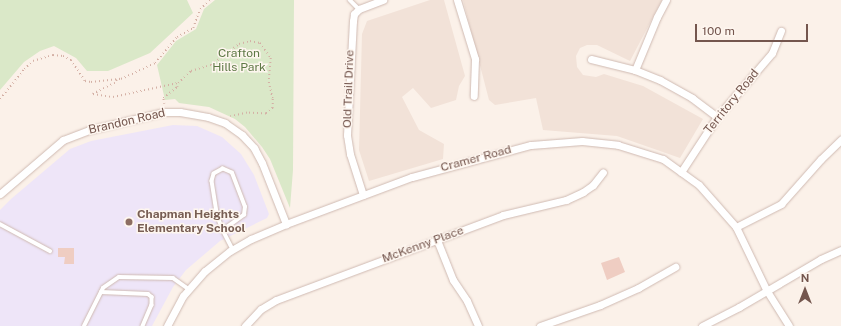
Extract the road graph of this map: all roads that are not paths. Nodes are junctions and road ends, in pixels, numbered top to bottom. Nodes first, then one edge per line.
1 (350, 0) edge
2 (383, 0) edge
3 (457, 0) edge
4 (666, 0) edge
5 (359, 9) junction
6 (781, 32) dead end
7 (591, 59) dead end
8 (635, 70) junction
9 (474, 96) dead end
10 (717, 117) junction
11 (841, 140) edge
12 (603, 172) dead end
13 (681, 172) junction
14 (0, 194) edge
15 (363, 195) junction
16 (0, 224) edge
17 (286, 224) junction
18 (736, 228) junction
19 (223, 230) junction
20 (438, 240) junction
21 (233, 250) junction
22 (841, 250) edge
23 (50, 251) dead end
24 (675, 267) dead end
25 (189, 289) junction
26 (767, 291) junction
27 (101, 292) junction
28 (84, 326) edge
29 (143, 326) edge
30 (167, 326) edge
31 (244, 326) edge
32 (478, 326) edge
33 (540, 326) edge
34 (702, 326) edge
35 (789, 326) edge

1 - 5 lane
2 - 5 street
3 - 9 street
4 - 8 street
5 - 15 street, Old Trail Drive
6 - 10 street, Territory Road
7 - 8 street
8 - 10 street
10 - 13 street, Territory Road
11 - 18 street
12 - 20 street, McKenny Place
13 - 15 street, Cramer Road
13 - 18 street, Cramer Road
14 - 17 street, Brandon Road
15 - 17 street, Cramer Road
16 - 23 lane
17 - 21 street, Cramer Road
18 - 26 street, Cramer Road
19 - 19 lane
19 - 21 lane
20 - 31 street, McKenny Place
20 - 32 street
21 - 25 street, Cramer Road
22 - 26 street
24 - 33 street
25 - 27 lane
25 - 30 street, Cramer Road
26 - 34 street
26 - 35 street, Cramer Road
27 - 28 lane
27 - 29 lane

